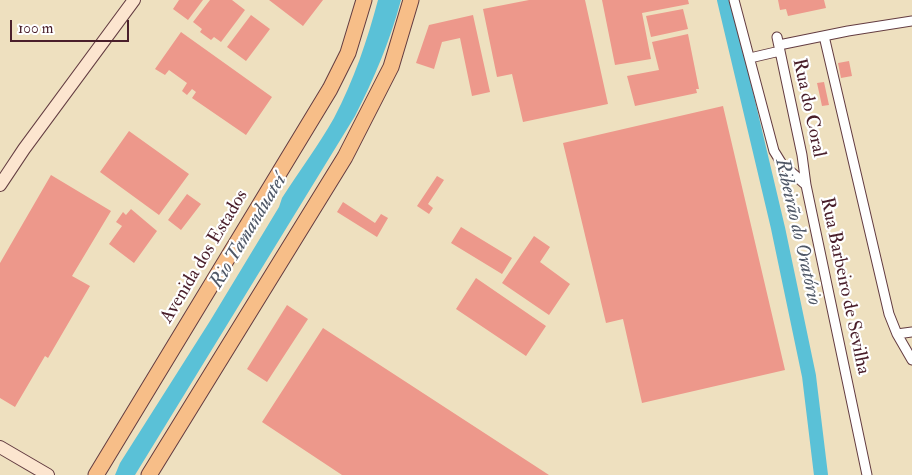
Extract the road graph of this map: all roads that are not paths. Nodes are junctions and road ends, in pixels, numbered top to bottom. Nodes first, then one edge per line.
1 (134, 0) edge
2 (364, 0) edge
3 (411, 0) edge
4 (734, 0) edge
5 (912, 21) edge
6 (824, 36) junction
7 (778, 44) junction
8 (750, 58) junction
9 (0, 185) edge
10 (806, 185) junction
11 (912, 332) edge
12 (897, 334) junction
13 (912, 360) edge
14 (0, 446) edge
15 (48, 475) edge
16 (96, 475) edge
17 (148, 475) edge
18 (867, 475) edge

1 - 9 main road
2 - 16 highway, Avenida dos Estados
3 - 17 highway
4 - 8 street, Rua Barbeiro de Sevilha
5 - 6 street
6 - 7 street
6 - 12 street
7 - 8 street
7 - 10 street, Rua do Coral
8 - 10 street, Rua Barbeiro de Sevilha
10 - 18 street, Rua Barbeiro de Sevilha
11 - 12 street
12 - 13 street
14 - 15 main road

